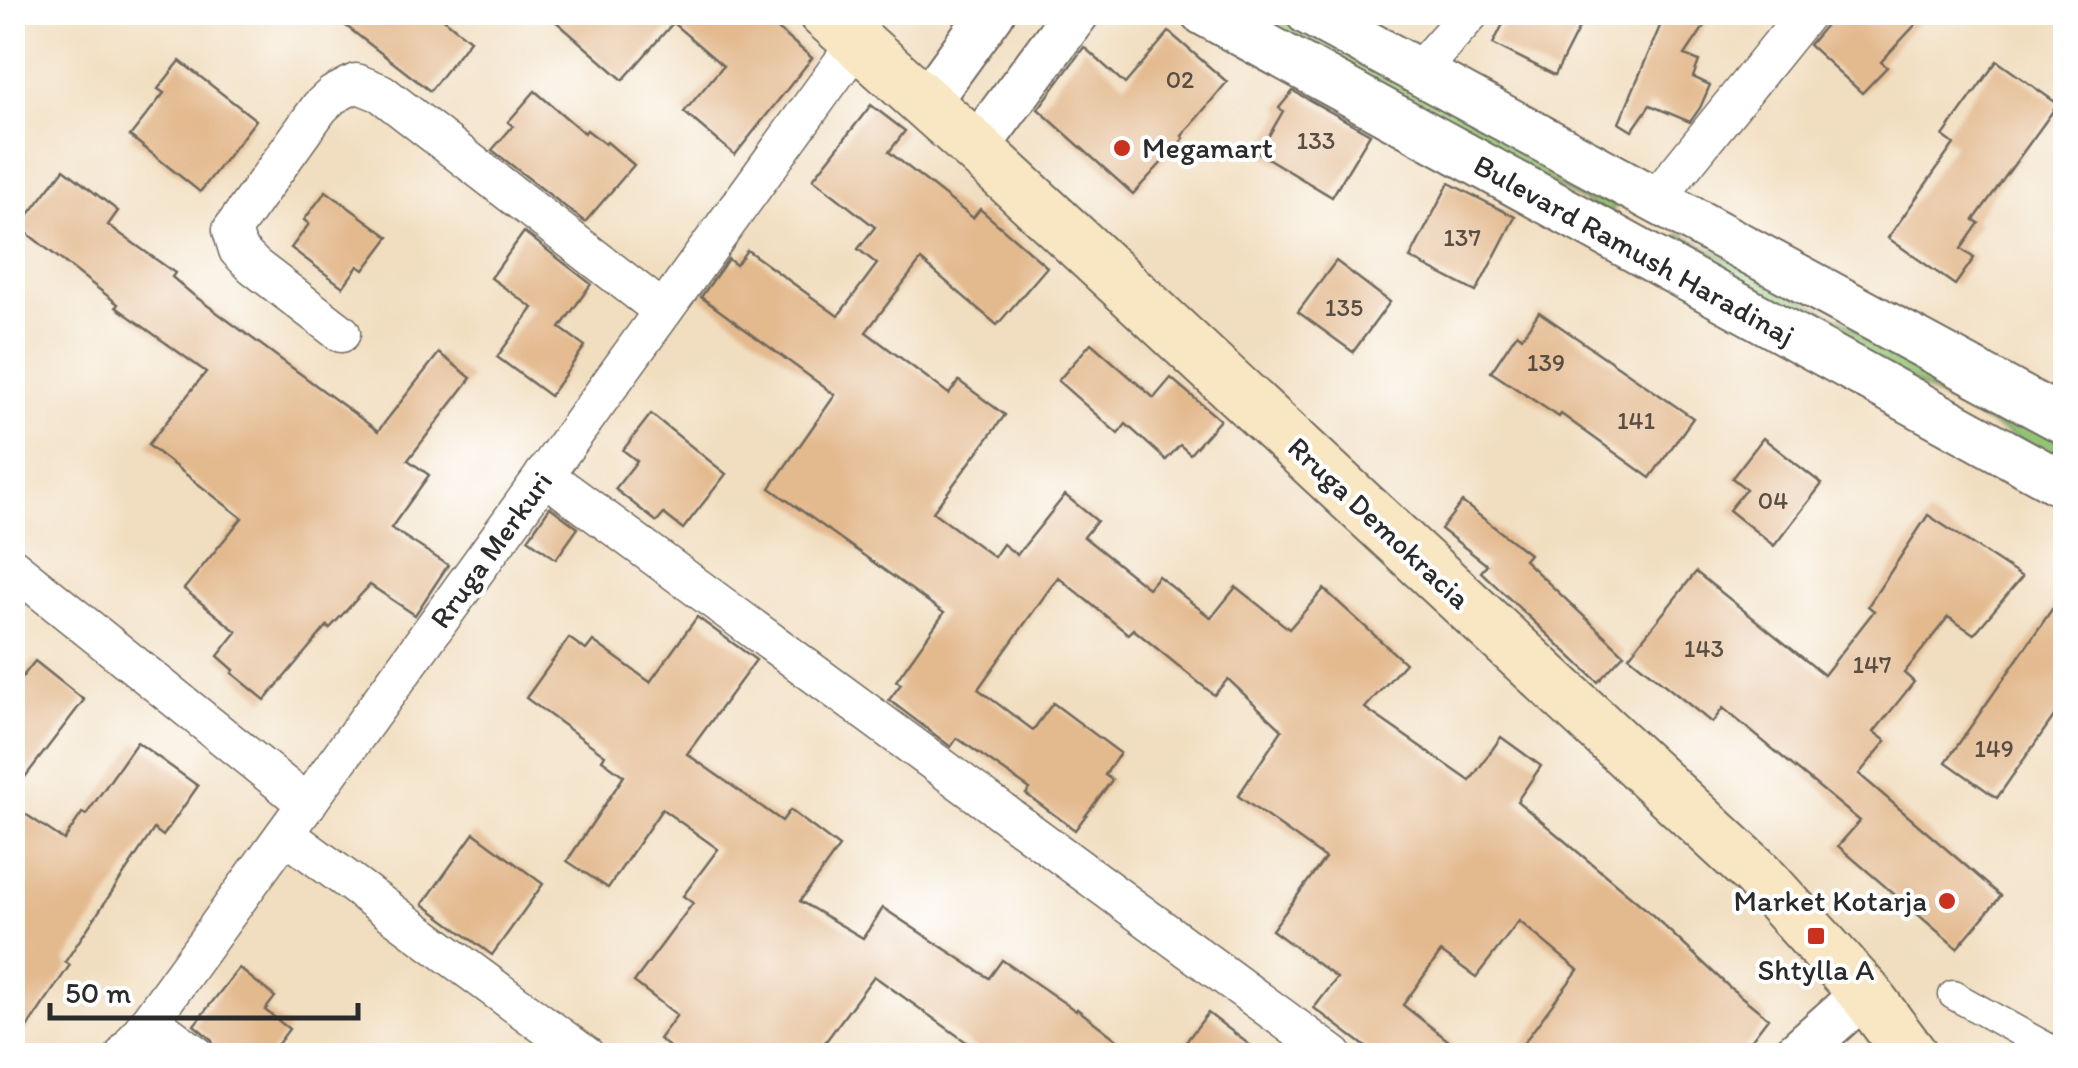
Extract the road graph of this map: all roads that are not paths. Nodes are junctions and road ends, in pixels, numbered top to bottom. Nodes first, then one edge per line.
1 (992, 12) edge
2 (1203, 12) edge
3 (1308, 12) edge
4 (1471, 12) edge
5 (1807, 12) edge
6 (1061, 18) edge
7 (841, 28) edge
8 (1418, 72) junction
9 (926, 103) junction
10 (976, 148) junction
11 (1656, 198) junction
12 (1618, 242) junction
13 (663, 311) junction
14 (341, 333) dead end
15 (2066, 422) edge
16 (544, 476) junction
17 (2066, 486) edge
18 (12, 567) edge
19 (308, 804) junction
20 (285, 834) junction
21 (1866, 993) junction
22 (1953, 995) dead end
23 (150, 1022) junction
24 (124, 1056) edge
25 (196, 1056) edge
26 (586, 1056) edge
27 (1334, 1056) edge
28 (1794, 1056) edge
29 (1912, 1056) edge
30 (2063, 1056) edge

1 - 9 street
2 - 12 street, Bulevard Ramush Haradinaj
3 - 8 street, Bulevard Ramush Haradinaj
4 - 8 street
5 - 11 street
6 - 10 street
7 - 9 main road, Rruga Demokracia
7 - 13 street, Rruga Merkuri
8 - 11 street, Bulevard Ramush Haradinaj
9 - 10 main road, Rruga Demokracia
10 - 21 main road, Rruga Demokracia
11 - 12 street
11 - 15 street, Bulevard Ramush Haradinaj
12 - 17 street, Bulevard Ramush Haradinaj
13 - 14 street
13 - 16 street, Rruga Merkuri
16 - 19 street, Rruga Merkuri
16 - 27 street
18 - 19 street
19 - 20 street, Rruga Merkuri
20 - 23 street, Rruga Merkuri
20 - 26 street
21 - 28 street
21 - 29 main road, Rruga Demokracia
22 - 30 street
23 - 24 street, Rruga Merkuri
23 - 25 street

